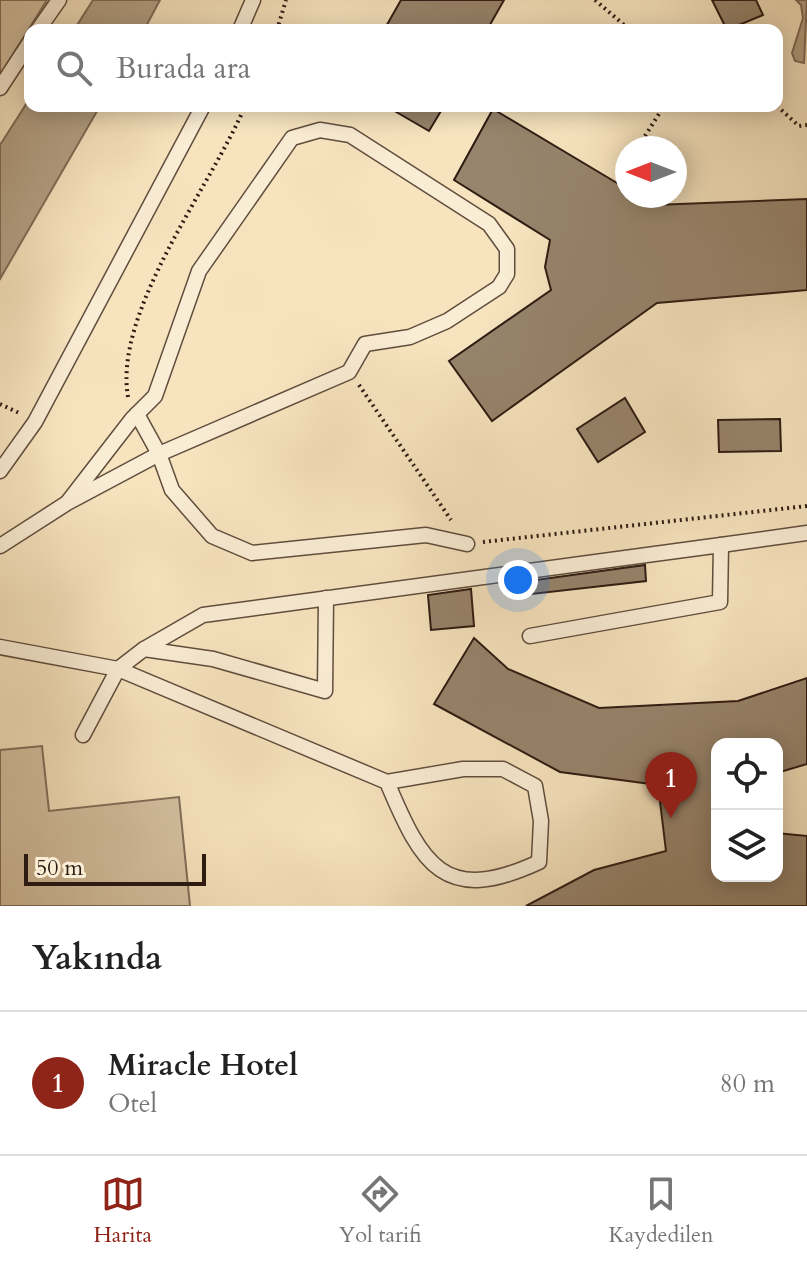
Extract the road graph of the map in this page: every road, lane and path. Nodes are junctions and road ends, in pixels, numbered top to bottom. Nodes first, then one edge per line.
1 (59, 0) edge
2 (253, 0) edge
3 (286, 0) edge
4 (595, 0) edge
5 (42, 24) edge
6 (243, 24) edge
7 (279, 24) edge
8 (623, 24) edge
9 (24, 51) edge
10 (0, 88) edge
11 (783, 111) edge
12 (200, 112) edge
13 (242, 112) edge
14 (660, 112) edge
15 (807, 125) edge
16 (645, 136) dead end
17 (349, 372) junction
18 (134, 416) junction
19 (159, 454) junction
20 (0, 471) edge
21 (67, 503) junction
22 (807, 506) edge
23 (807, 533) edge
24 (467, 544) junction
25 (721, 545) junction
26 (0, 546) edge
27 (326, 598) junction
28 (530, 636) dead end
29 (0, 647) edge
30 (144, 649) junction
31 (118, 669) junction
32 (83, 735) dead end
33 (387, 782) junction

1 - 5 lane
2 - 6 lane
3 - 7 path
4 - 8 path
9 - 10 lane
11 - 15 path
12 - 20 lane
13 - 18 path
14 - 16 path
17 - 18 lane
17 - 19 lane
17 - 24 path
18 - 19 lane
18 - 21 lane
19 - 21 lane
19 - 24 lane
21 - 26 lane
22 - 24 path
23 - 25 lane
25 - 27 lane
25 - 28 lane
27 - 30 lane
27 - 30 lane
29 - 31 lane
30 - 31 lane
31 - 32 lane
31 - 33 lane
33 - 33 lane

